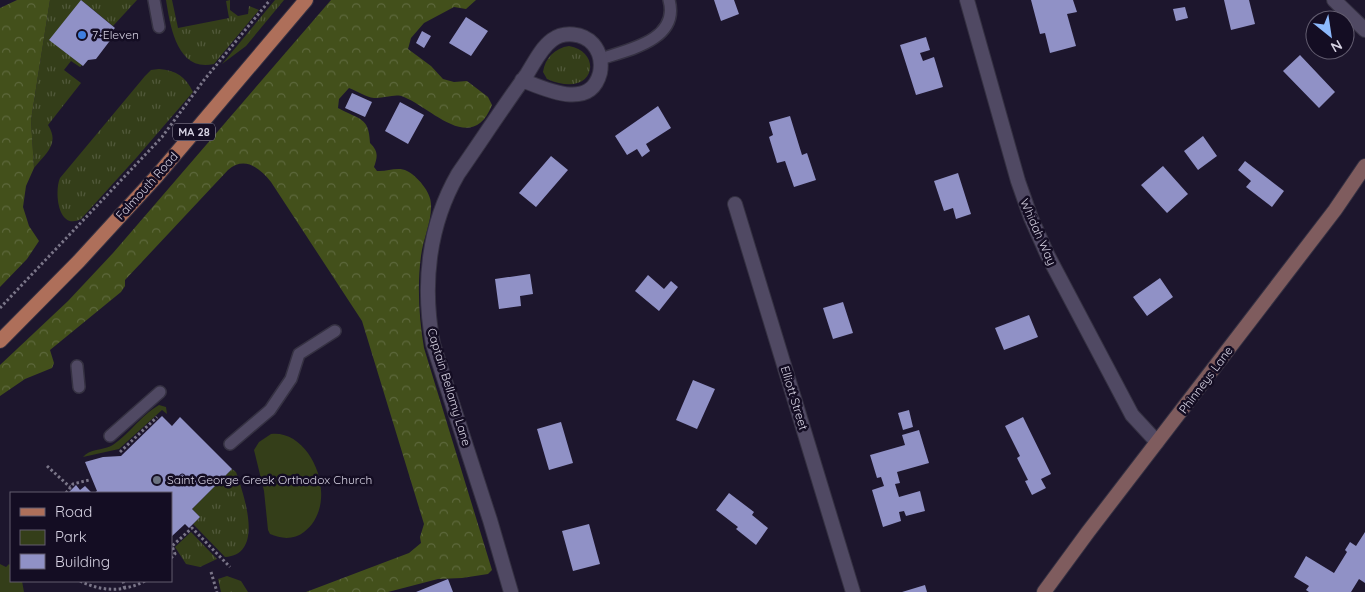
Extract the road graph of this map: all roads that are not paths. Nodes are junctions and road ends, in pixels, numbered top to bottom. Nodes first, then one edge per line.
1 (154, 0) edge
2 (306, 0) edge
3 (669, 0) edge
4 (967, 0) edge
5 (1334, 0) edge
6 (160, 27) dead end
7 (1365, 30) edge
8 (600, 59) junction
9 (522, 80) junction
10 (1362, 175) edge
11 (735, 204) dead end
12 (335, 331) dead end
13 (0, 341) edge
14 (77, 366) dead end
15 (79, 387) dead end
16 (160, 392) dead end
17 (110, 436) dead end
18 (1157, 442) junction
19 (230, 444) dead end
20 (511, 592) edge
21 (853, 592) edge
22 (1044, 592) edge

1 - 6 lane
2 - 13 main road, Falmouth Road / MA 28
3 - 8 lane
4 - 18 street, Whidah Way
5 - 7 street
8 - 9 street
8 - 9 street, Captain Bellamy Lane
9 - 20 street, Captain Bellamy Lane
10 - 18 main road, Phinneys Lane
11 - 21 street, Elliott Street
12 - 19 lane
14 - 15 lane
16 - 17 lane
18 - 22 main road, Phinneys Lane

